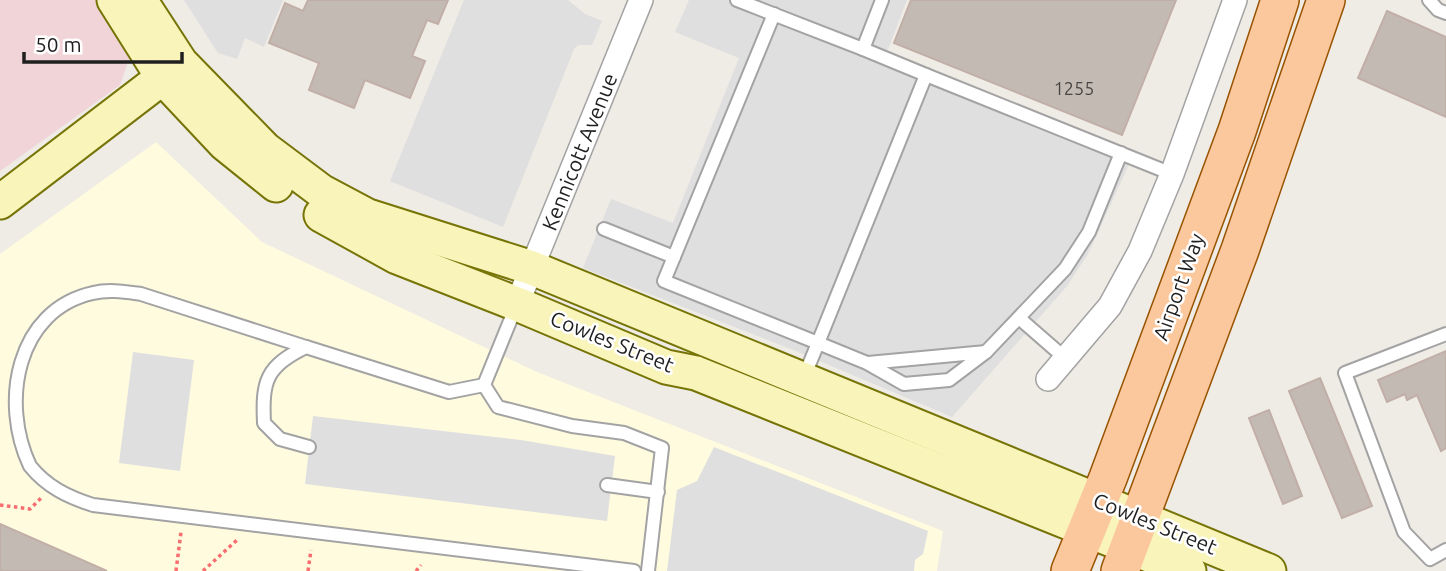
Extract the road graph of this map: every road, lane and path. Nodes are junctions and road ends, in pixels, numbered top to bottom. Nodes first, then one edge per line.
1 (114, 0) edge
2 (140, 0) edge
3 (641, 0) edge
4 (737, 0) edge
5 (883, 0) edge
6 (1235, 0) edge
7 (1280, 0) edge
8 (1326, 0) edge
9 (1429, 0) edge
10 (1446, 13) edge
11 (775, 14) junction
12 (863, 49) junction
13 (172, 71) junction
14 (926, 75) junction
15 (1121, 153) junction
16 (1172, 174) junction
17 (0, 202) edge
18 (604, 229) dead end
19 (674, 257) junction
20 (532, 268) junction
21 (517, 304) junction
22 (1018, 318) junction
23 (1446, 334) edge
24 (818, 343) junction
25 (306, 347) junction
26 (986, 352) junction
27 (1066, 359) junction
28 (867, 363) junction
29 (1048, 379) dead end
30 (484, 385) junction
31 (796, 395) junction
32 (309, 447) dead end
33 (607, 485) dead end
34 (658, 492) junction
35 (43, 496) dead end
36 (0, 505) edge
37 (1092, 516) junction
38 (181, 533) dead end
39 (237, 540) dead end
40 (1130, 546) edge
41 (311, 550) dead end
42 (1446, 551) edge
43 (421, 565) dead end
44 (177, 571) edge
45 (203, 571) edge
46 (308, 571) edge
47 (416, 571) edge
48 (635, 571) edge
49 (648, 571) edge
50 (1070, 571) edge
51 (1189, 571) edge
52 (1269, 571) edge

1 - 13 main road, Cowles Street
2 - 13 main road
3 - 20 street, Kennicott Avenue
4 - 11 lane
5 - 12 lane
6 - 16 street
7 - 37 main road, Airport Way
8 - 40 main road
9 - 10 lane
11 - 12 lane
11 - 19 lane
12 - 14 lane
13 - 17 main road
13 - 20 main road, Cowles Street
13 - 21 main road, Cowles Street
14 - 15 lane
14 - 24 lane
15 - 16 lane
15 - 22 lane
16 - 27 street
18 - 19 lane
19 - 24 lane
20 - 21 street, Kennicott Avenue
20 - 31 main road, Cowles Street
21 - 30 lane
21 - 31 main road, Cowles Street
22 - 26 lane
22 - 27 lane
23 - 42 lane
24 - 28 lane
24 - 31 lane
25 - 30 lane
25 - 32 lane
25 - 48 lane
26 - 28 lane
26 - 28 lane
27 - 29 street
30 - 34 lane
31 - 37 main road, Cowles Street
33 - 34 lane
34 - 49 lane
35 - 36 path
37 - 40 main road, Cowles Street
37 - 50 main road, Airport Way
38 - 44 path
39 - 45 path
40 - 51 main road, Cowles Street
40 - 52 main road, Cowles Street
41 - 46 path
43 - 47 path

